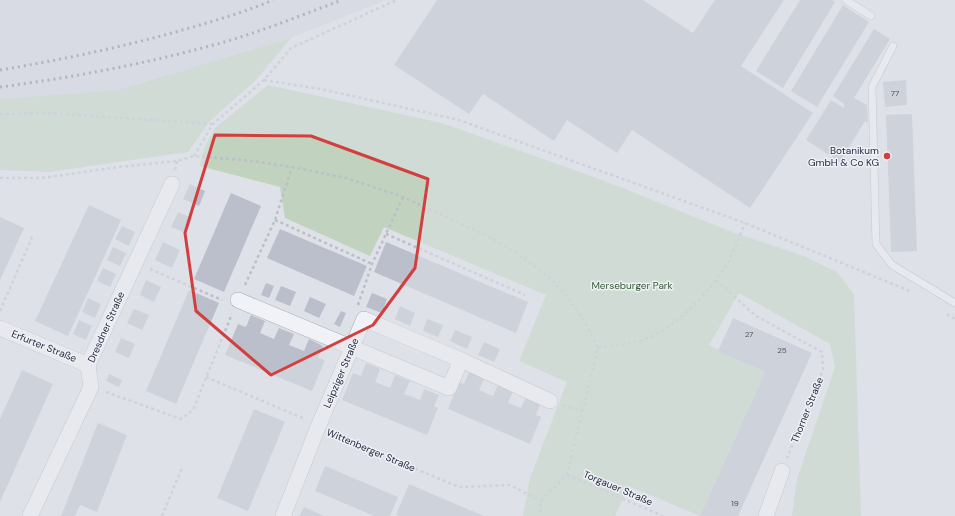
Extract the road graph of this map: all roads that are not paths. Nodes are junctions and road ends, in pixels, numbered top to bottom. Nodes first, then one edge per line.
1 (846, 0) edge
2 (871, 16) dead end
3 (893, 46) dead end
4 (172, 184) dead end
5 (233, 301) road end
6 (955, 303) edge
7 (0, 328) edge
8 (352, 348) junction
9 (461, 360) junction
10 (88, 364) junction
11 (550, 401) dead end
12 (782, 471) road end
13 (30, 516) edge
14 (283, 516) edge
15 (766, 516) edge

1 - 2 lane
3 - 6 lane
4 - 10 street, Dresdner Straße
5 - 8 street
7 - 10 street, Erfurter Straße
8 - 9 street
8 - 9 street, Leipziger Straße
8 - 14 street, Leipziger Straße
9 - 11 street
10 - 13 street, Dresdner Straße
12 - 15 street

